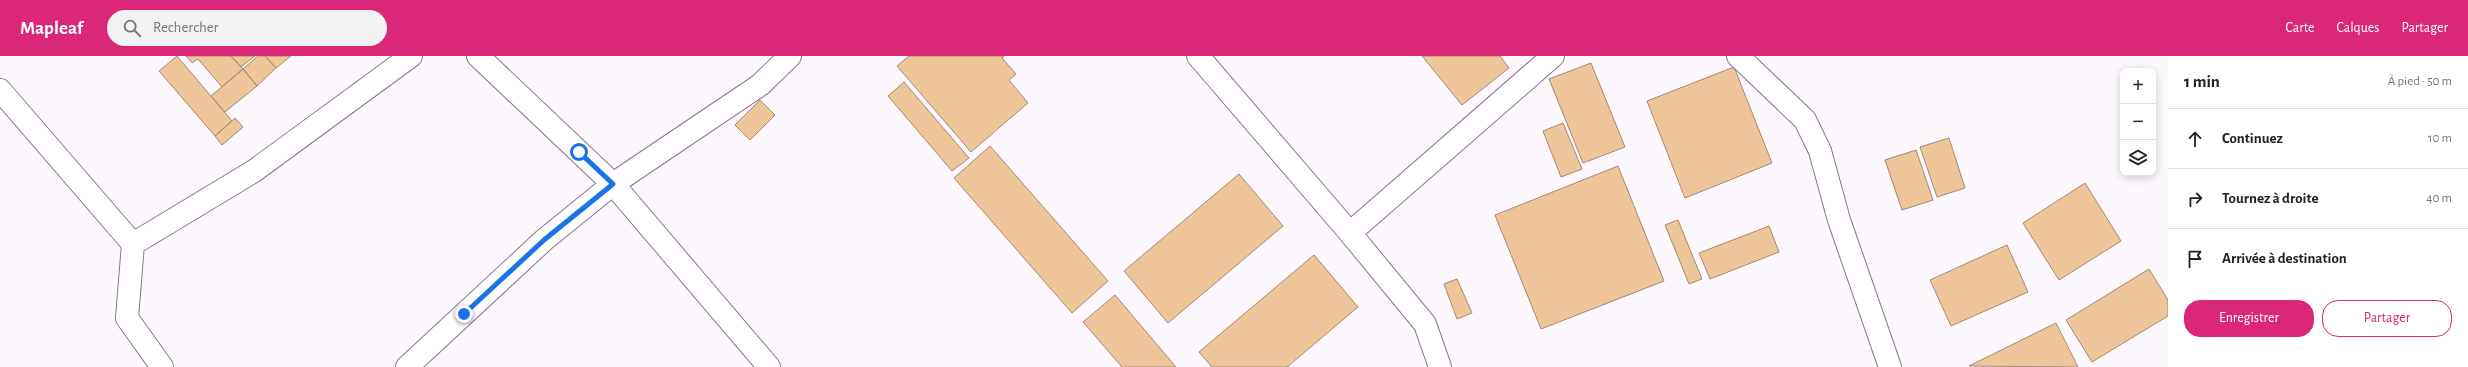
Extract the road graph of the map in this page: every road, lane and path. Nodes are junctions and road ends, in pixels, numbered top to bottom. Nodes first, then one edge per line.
1 (411, 56) edge
2 (478, 56) edge
3 (790, 56) edge
4 (1198, 56) edge
5 (1553, 56) edge
6 (1738, 56) edge
7 (0, 90) edge
8 (613, 184) junction
9 (1350, 233) junction
10 (133, 244) junction
11 (162, 367) edge
12 (407, 367) edge
13 (770, 367) edge
14 (1440, 367) edge
15 (1890, 367) edge

1 - 10 street
2 - 8 street
3 - 8 street
4 - 9 street
5 - 9 street
6 - 15 street
7 - 10 street
8 - 12 street
8 - 13 street
9 - 14 street
10 - 11 street

